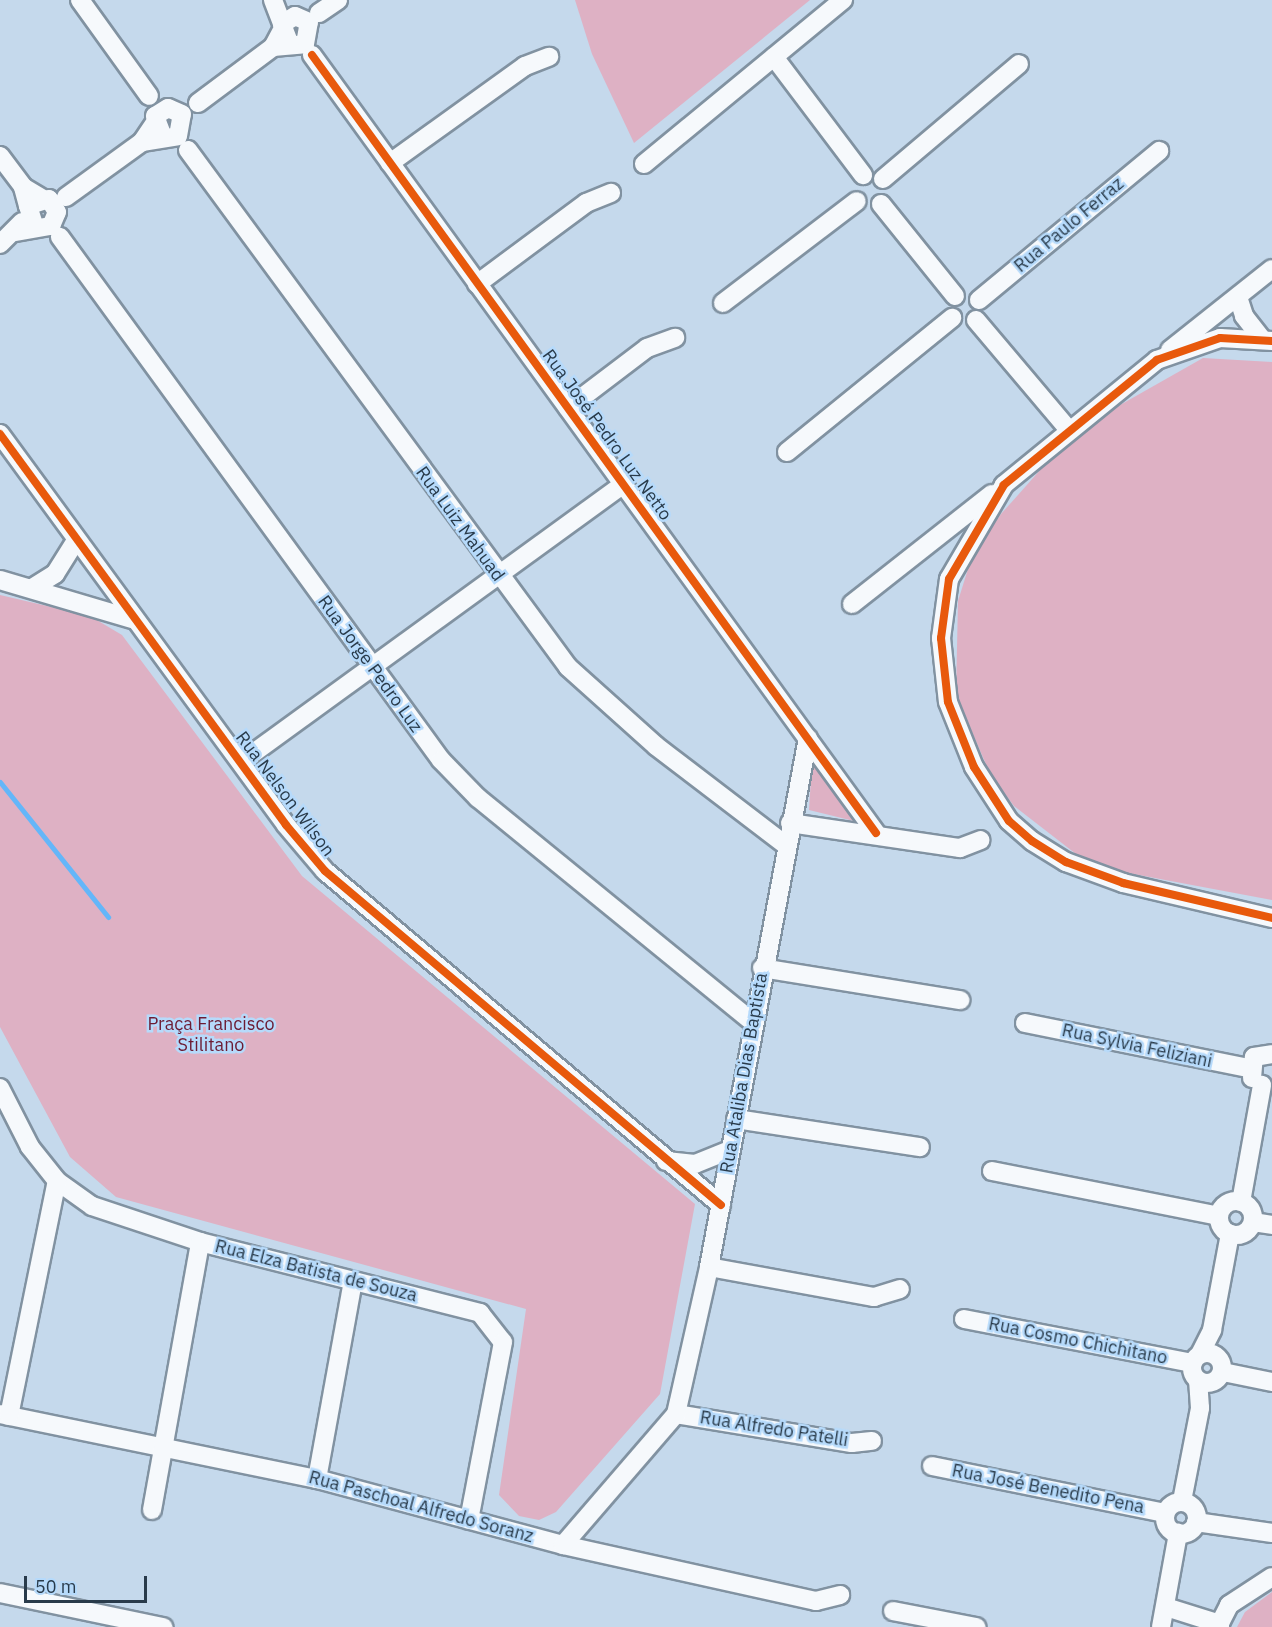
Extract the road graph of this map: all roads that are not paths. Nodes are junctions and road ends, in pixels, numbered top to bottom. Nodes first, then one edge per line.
1 (80, 0) edge
2 (338, 0) edge
3 (843, 0) edge
4 (294, 29) edge
5 (549, 57) dead end
6 (774, 57) junction
7 (1019, 64) dead end
8 (169, 123) junction
9 (1159, 151) dead end
10 (0, 156) edge
11 (390, 163) junction
12 (644, 164) dead end
13 (863, 175) junction
14 (883, 179) junction
15 (611, 193) dead end
16 (857, 201) junction
17 (881, 204) junction
18 (46, 214) junction
19 (0, 244) edge
20 (1272, 269) edge
21 (477, 284) junction
22 (956, 296) junction
23 (1238, 297) junction
24 (979, 300) junction
25 (723, 303) dead end
26 (952, 318) junction
27 (976, 320) junction
28 (675, 339) dead end
29 (1266, 340) edge
30 (1157, 360) junction
31 (568, 408) junction
32 (1068, 430) junction
33 (0, 434) edge
34 (787, 452) dead end
35 (624, 484) junction
36 (1004, 485) junction
37 (76, 541) junction
38 (496, 575) junction
39 (0, 580) edge
40 (34, 587) junction
41 (852, 604) dead end
42 (132, 619) junction
43 (371, 666) junction
44 (808, 738) junction
45 (241, 762) junction
46 (790, 822) junction
47 (876, 833) junction
48 (981, 840) dead end
49 (787, 846) junction
50 (1272, 918) edge
51 (762, 968) junction
52 (960, 1000) dead end
53 (753, 1022) junction
54 (1025, 1023) dead end
55 (1271, 1048) edge
56 (1248, 1068) junction
57 (1267, 1085) edge
58 (0, 1088) edge
59 (736, 1119) junction
60 (920, 1147) dead end
61 (730, 1150) junction
62 (666, 1161) junction
63 (992, 1171) dead end
64 (57, 1181) junction
65 (1241, 1202) junction
66 (720, 1205) junction
67 (1219, 1216) junction
68 (1253, 1222) junction
69 (1272, 1225) edge
70 (1230, 1234) junction
71 (200, 1242) junction
72 (709, 1267) junction
73 (353, 1281) junction
74 (900, 1289) dead end
75 (964, 1319) dead end
76 (1207, 1368) junction
77 (1272, 1382) edge
78 (676, 1414) junction
79 (5, 1415) edge
80 (872, 1441) dead end
81 (163, 1447) junction
82 (932, 1466) dead end
83 (317, 1479) junction
84 (1182, 1501) junction
85 (152, 1510) dead end
86 (1165, 1513) junction
87 (469, 1520) junction
88 (1196, 1522) junction
89 (1178, 1533) junction
90 (1272, 1533) edge
91 (563, 1545) junction
92 (1272, 1576) edge
93 (0, 1593) edge
94 (840, 1595) dead end
95 (1166, 1607) junction
96 (893, 1611) dead end
97 (117, 1622) edge
98 (1219, 1625) edge
99 (163, 1627) edge
100 (976, 1627) edge
101 (1161, 1627) edge

1 - 8 street, Rua Luiz Mahuad
2 - 4 street
3 - 6 street
4 - 8 street
4 - 11 street, Rua José Pedro Luz Netto
5 - 11 street
6 - 12 street
6 - 13 street
7 - 14 street
8 - 18 street
8 - 38 street, Rua Luiz Mahuad
9 - 24 street, Rua Paulo Ferraz
10 - 18 street, Rua Jorge Pedro Luz
11 - 21 street, Rua José Pedro Luz Netto
13 - 14 street
13 - 16 street
14 - 17 street
15 - 21 street
16 - 17 street
16 - 25 street
17 - 22 street
18 - 19 street
18 - 43 street, Rua Jorge Pedro Luz
20 - 23 street
21 - 31 street, Rua José Pedro Luz Netto
22 - 24 street
22 - 26 street
23 - 29 street
23 - 30 street
24 - 27 street
26 - 27 street
26 - 34 street
27 - 32 street
28 - 31 street
29 - 30 street
30 - 32 street
31 - 35 street, Rua José Pedro Luz Netto
32 - 36 street
33 - 37 street, Rua Nelson Wilson
35 - 38 street
35 - 44 street, Rua José Pedro Luz Netto
36 - 41 street
36 - 50 street
37 - 40 street
37 - 42 street, Rua Nelson Wilson
38 - 43 street
38 - 49 street, Rua Luiz Mahuad
39 - 40 street
40 - 42 street
42 - 45 street, Rua Nelson Wilson
43 - 45 street
43 - 53 street, Rua Jorge Pedro Luz
44 - 46 street, Rua Ataliba Dias Baptista
44 - 47 street, Rua José Pedro Luz Netto
45 - 62 street, Rua Nelson Wilson
46 - 47 street
46 - 49 street, Rua Ataliba Dias Baptista
47 - 48 street
49 - 51 street, Rua Ataliba Dias Baptista
51 - 52 street
51 - 53 street, Rua Ataliba Dias Baptista
53 - 59 street, Rua Ataliba Dias Baptista
54 - 56 street, Rua Sylvia Feliziani
55 - 56 street
56 - 57 street
57 - 65 street
58 - 64 street, Rua Elza Batista de Souza
59 - 60 street
59 - 61 street, Rua Ataliba Dias Baptista
61 - 62 street
61 - 66 street, Rua Ataliba Dias Baptista
62 - 66 street, Rua Nelson Wilson
63 - 67 street
64 - 71 street, Rua Elza Batista de Souza
64 - 79 street
65 - 67 street
65 - 68 street
66 - 72 street, Rua Ataliba Dias Baptista
67 - 70 street
68 - 69 street
68 - 70 street
70 - 76 street
71 - 73 street, Rua Elza Batista de Souza
71 - 81 street
72 - 74 street
72 - 78 street, Rua Ataliba Dias Baptista
73 - 83 street
73 - 87 street, Rua Elza Batista de Souza
75 - 76 street, Rua Cosmo Chichitano
76 - 77 street, Rua Cosmo Chichitano
76 - 84 street
78 - 80 street, Rua Alfredo Patelli
78 - 91 street, Rua Ataliba Dias Baptista
79 - 81 street, Rua Paschoal Alfredo Soranz
81 - 83 street, Rua Paschoal Alfredo Soranz
81 - 85 street
82 - 86 street, Rua José Benedito Pena
83 - 87 street, Rua Paschoal Alfredo Soranz
84 - 86 street
84 - 88 street
86 - 89 street
87 - 91 street, Rua Paschoal Alfredo Soranz
88 - 89 street
88 - 90 street
89 - 95 street
91 - 94 street, Rua Paschoal Alfredo Soranz
92 - 98 street
93 - 97 street
95 - 98 street
95 - 101 street
96 - 100 street
97 - 99 street

